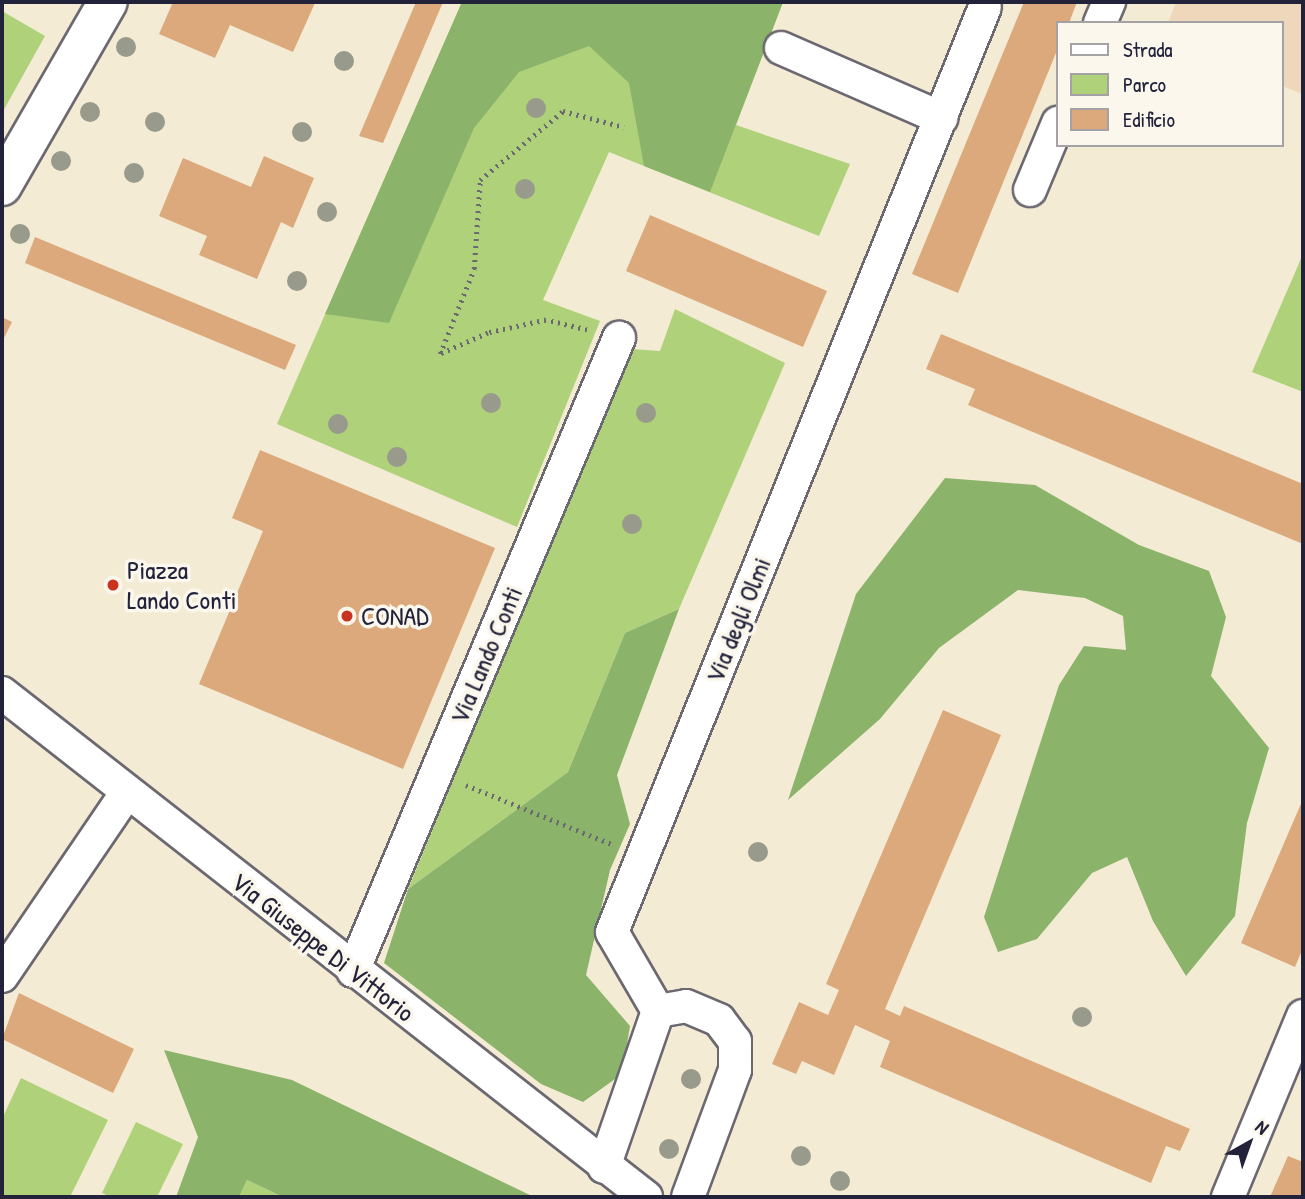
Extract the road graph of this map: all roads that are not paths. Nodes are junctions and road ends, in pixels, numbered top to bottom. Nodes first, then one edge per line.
1 (108, 2) edge
2 (1109, 2) edge
3 (985, 7) dead end
4 (1101, 21) edge
5 (781, 48) dead end
6 (941, 118) junction
7 (1056, 128) edge
8 (2, 186) edge
9 (1030, 190) dead end
10 (619, 338) road end
11 (2, 693) edge
12 (127, 792) junction
13 (353, 971) junction
14 (3, 972) edge
15 (659, 1011) junction
16 (1303, 1016) edge
17 (604, 1167) junction
18 (646, 1197) edge
19 (688, 1197) edge
20 (1228, 1197) edge

1 - 8 street
2 - 4 street
3 - 6 street, Via degli Olmi
5 - 6 street
6 - 15 street, Via degli Olmi
7 - 9 street
10 - 13 street, Via Lando Conti
11 - 12 street, Via Giuseppe Di Vittorio
12 - 13 street, Via Giuseppe Di Vittorio
12 - 14 street
13 - 17 street, Via Giuseppe Di Vittorio
15 - 17 street
15 - 19 street
16 - 20 street
17 - 18 street, Via Giuseppe Di Vittorio

